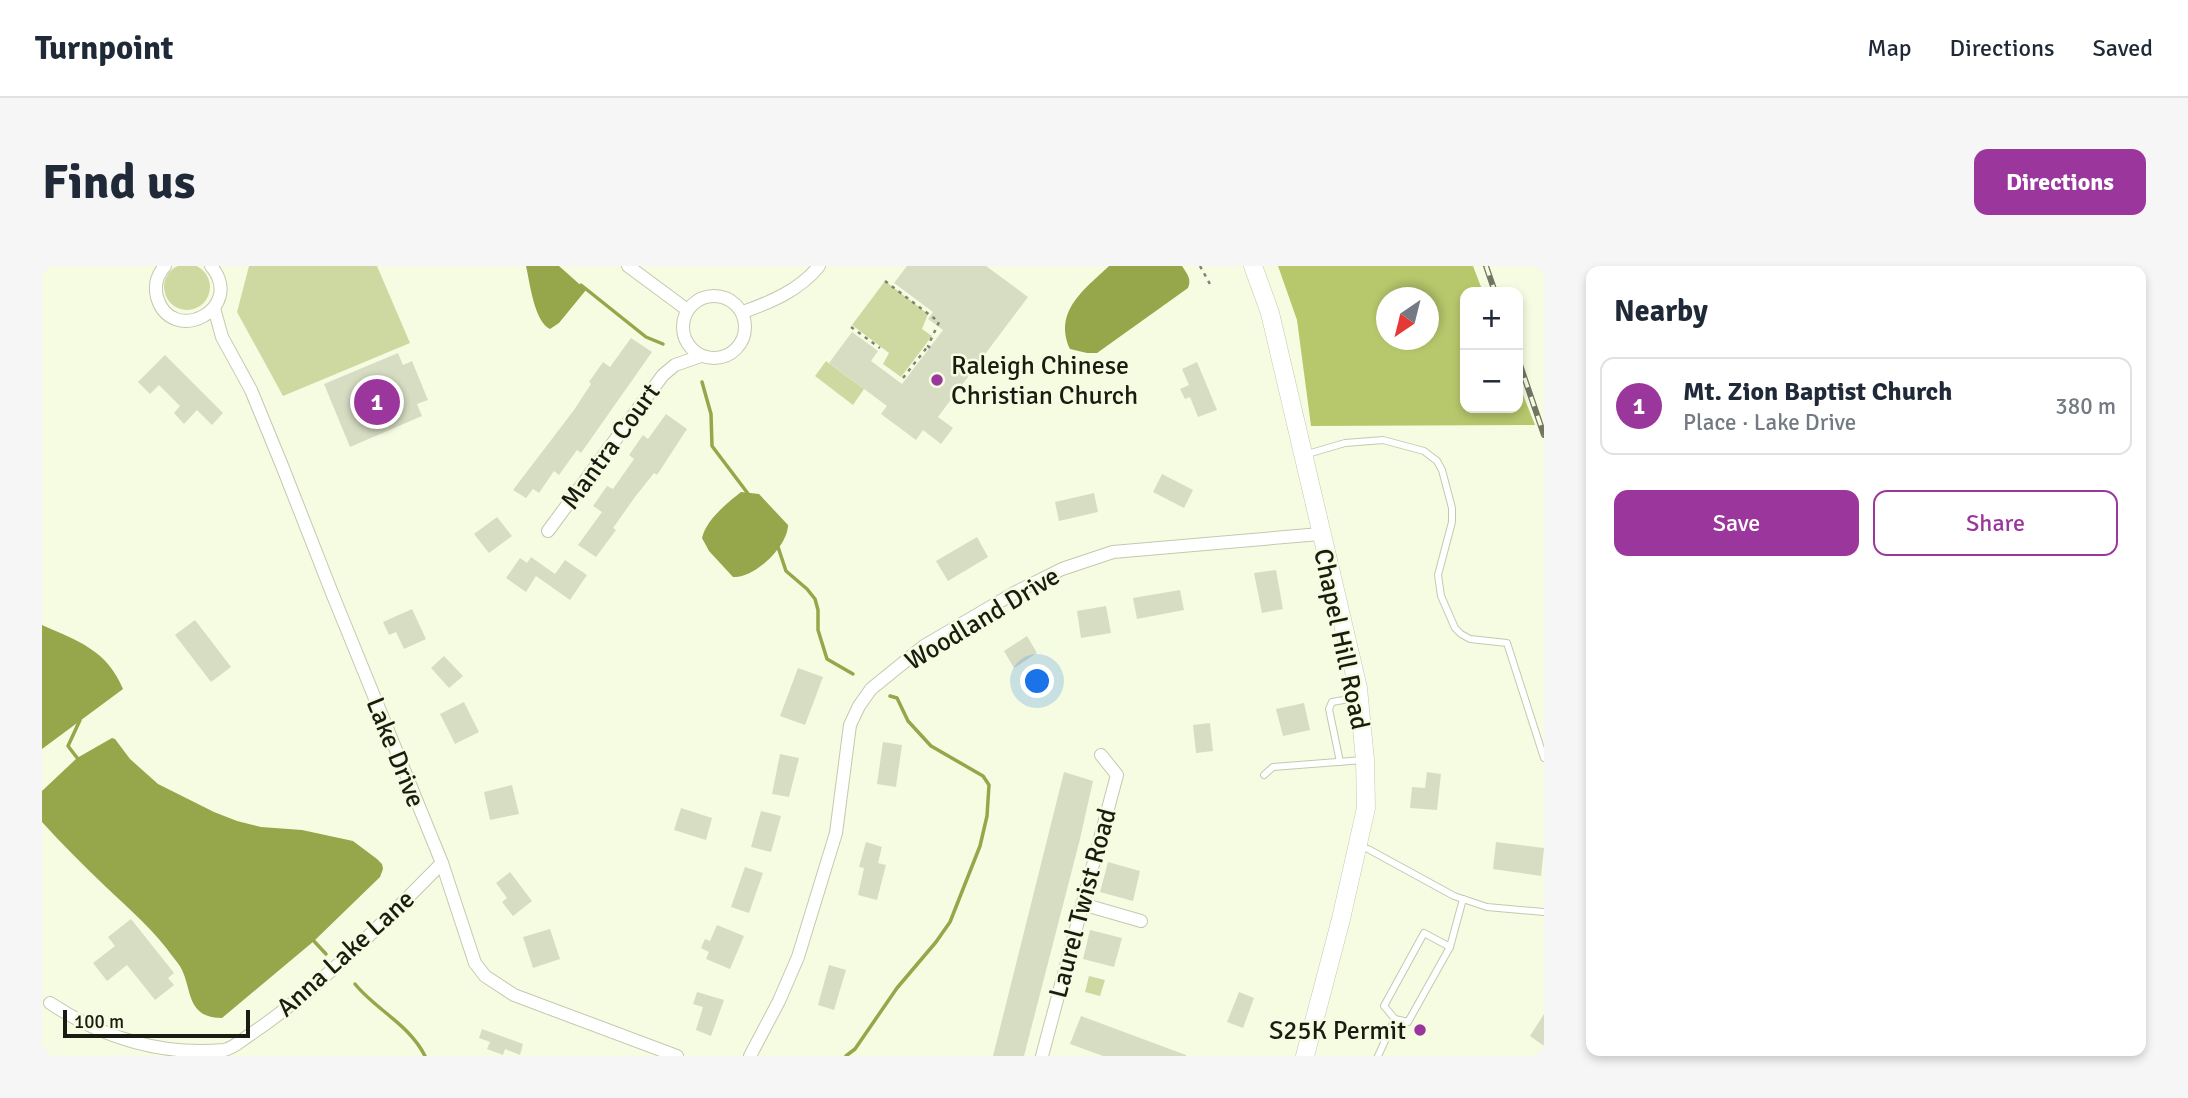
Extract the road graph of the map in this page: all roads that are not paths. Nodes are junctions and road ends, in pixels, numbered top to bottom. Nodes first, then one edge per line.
1 (211, 266) edge
2 (628, 266) edge
3 (819, 266) edge
4 (1253, 266) edge
5 (161, 268) edge
6 (221, 272) edge
7 (214, 308) junction
8 (687, 309) junction
9 (743, 312) junction
10 (196, 320) junction
11 (222, 337) junction
12 (686, 341) junction
13 (701, 356) junction
14 (675, 365) junction
15 (1302, 455) junction
16 (548, 531) dead end
17 (1320, 534) junction
18 (1359, 698) junction
19 (1101, 755) dead end
20 (1544, 758) edge
21 (1365, 760) junction
22 (1340, 762) junction
23 (1264, 775) dead end
24 (1357, 846) junction
25 (442, 863) junction
26 (1463, 899) junction
27 (1082, 904) junction
28 (1544, 912) edge
29 (1141, 921) dead end
30 (1450, 947) junction
31 (50, 1003) dead end
32 (1395, 1018) junction
33 (1046, 1055) edge
34 (677, 1056) edge
35 (750, 1056) edge
36 (1305, 1056) edge
37 (1378, 1056) edge

1 - 6 street, Lake Drive
2 - 8 street
3 - 9 street
4 - 15 main road, Chapel Hill Road
5 - 10 street, Lake Drive
6 - 7 street, Lake Drive
7 - 10 street
7 - 11 street, Lake Drive
8 - 9 street
8 - 12 street
9 - 13 street
10 - 11 street, Lake Drive
11 - 25 street, Lake Drive
12 - 13 street
12 - 14 street, Mantra Court
13 - 14 street, Mantra Court
14 - 16 street, Mantra Court
15 - 17 main road, Chapel Hill Road
15 - 20 lane
17 - 18 main road, Chapel Hill Road
17 - 35 street, Woodland Drive
18 - 21 main road, Chapel Hill Road
18 - 22 lane
19 - 27 street, Laurel Twist Road
21 - 22 lane
21 - 24 main road, Chapel Hill Road
22 - 23 lane
24 - 26 lane
24 - 36 main road, Chapel Hill Road
25 - 31 street, Anna Lake Lane
25 - 34 street, Lake Drive
26 - 28 lane
26 - 30 lane
27 - 29 street
27 - 33 street, Laurel Twist Road
30 - 32 lane
30 - 32 lane
32 - 37 lane

